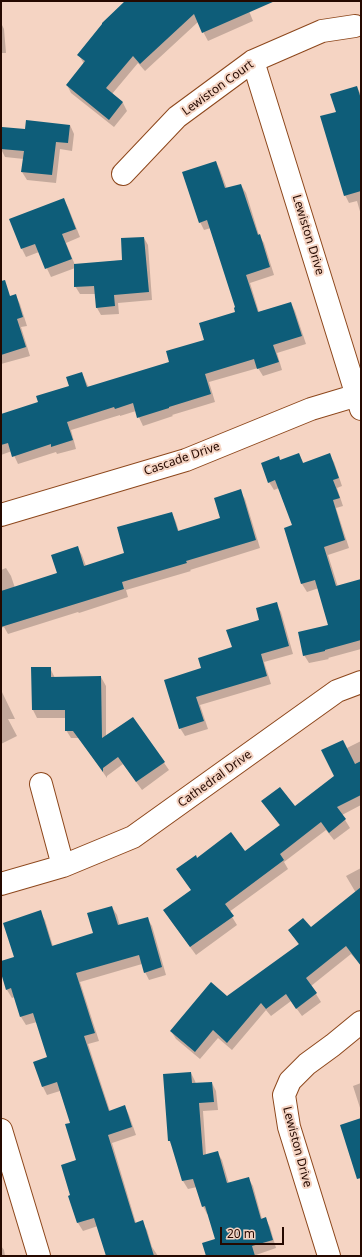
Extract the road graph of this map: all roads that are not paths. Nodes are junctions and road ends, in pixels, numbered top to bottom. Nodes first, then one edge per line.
1 (355, 26) dead end
2 (253, 61) junction
3 (123, 174) dead end
4 (360, 399) edge
5 (1, 516) edge
6 (361, 682) edge
7 (41, 784) dead end
8 (63, 866) junction
9 (1, 884) edge
10 (361, 1022) edge
11 (1, 1130) edge
12 (8, 1178) edge
13 (39, 1256) edge
14 (329, 1256) edge

1 - 2 street, Lewiston Court
2 - 3 street, Lewiston Court
2 - 4 street, Lewiston Drive
4 - 5 street, Cascade Drive
6 - 8 street, Cathedral Drive
7 - 8 street
8 - 9 street, Cathedral Drive
10 - 14 street, Lewiston Drive
11 - 12 street
12 - 13 street

